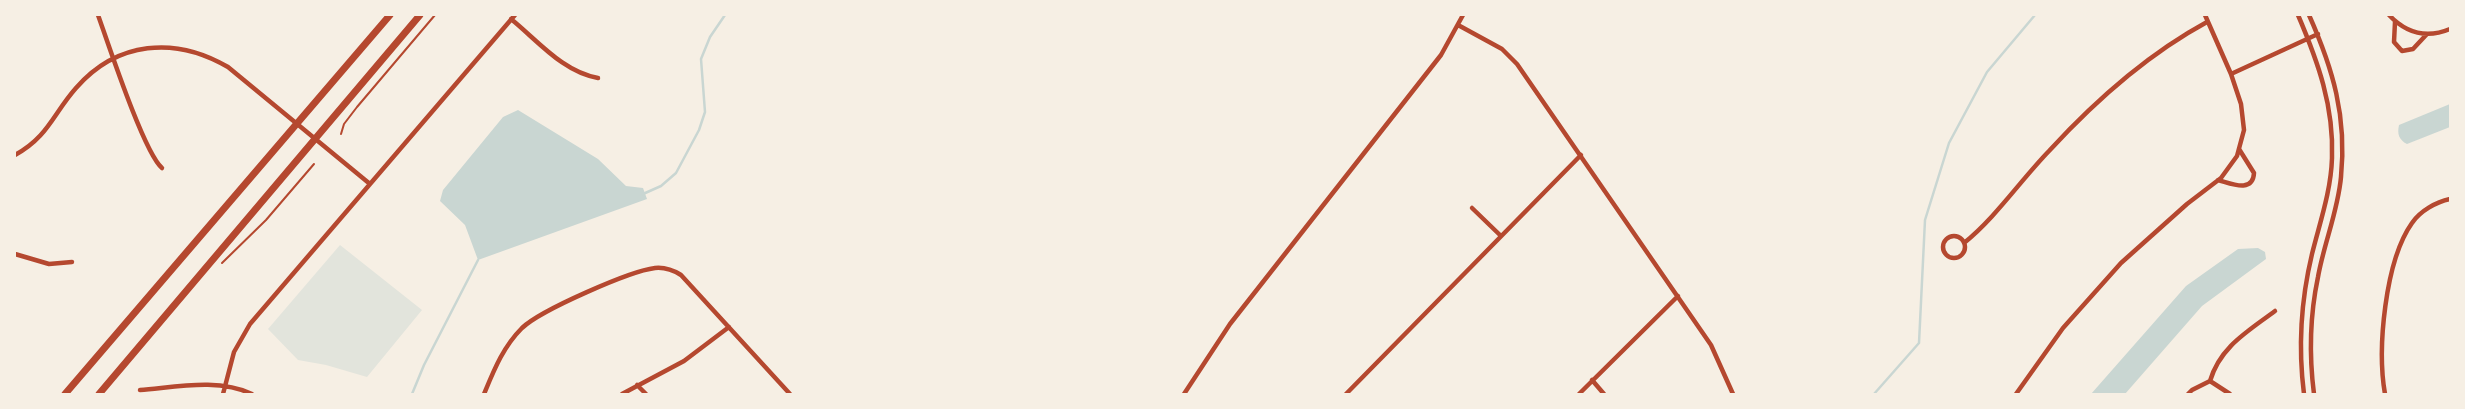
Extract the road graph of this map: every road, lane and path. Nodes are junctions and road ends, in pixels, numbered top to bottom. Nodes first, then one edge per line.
1 (98, 15) edge
2 (390, 15) edge
3 (420, 15) edge
4 (435, 15) edge
5 (1463, 15) edge
6 (2205, 15) edge
7 (2298, 15) edge
8 (2309, 15) edge
9 (2389, 15) edge
10 (513, 17) edge
11 (2207, 22) junction
12 (2395, 22) junction
13 (1458, 25) junction
14 (2450, 29) edge
15 (2318, 34) junction
16 (2427, 34) junction
17 (2308, 39) junction
18 (114, 59) junction
19 (2231, 74) junction
20 (598, 78) dead end
21 (297, 124) junction
22 (342, 134) dead end
23 (314, 138) junction
24 (2239, 149) junction
25 (15, 155) edge
26 (1581, 155) junction
27 (314, 164) dead end
28 (162, 168) dead end
29 (2218, 180) junction
30 (370, 184) junction
31 (2450, 199) edge
32 (1472, 208) dead end
33 (1501, 236) junction
34 (1964, 243) junction
35 (15, 254) edge
36 (72, 262) dead end
37 (222, 263) dead end
38 (1678, 296) junction
39 (2275, 311) dead end
40 (729, 327) junction
41 (1592, 380) junction
42 (2210, 381) junction
43 (224, 385) junction
44 (637, 385) junction
45 (140, 390) dead end
46 (65, 394) edge
47 (98, 394) edge
48 (222, 394) edge
49 (252, 394) edge
50 (484, 394) edge
51 (622, 394) edge
52 (646, 394) edge
53 (790, 394) edge
54 (1184, 394) edge
55 (1346, 394) edge
56 (1579, 394) edge
57 (1604, 394) edge
58 (1733, 394) edge
59 (2016, 394) edge
60 (2188, 394) edge
61 (2230, 394) edge
62 (2304, 394) edge
63 (2314, 394) edge
64 (2385, 394) edge

1 - 18 street
2 - 21 highway
3 - 23 highway
4 - 22 path
5 - 13 street
6 - 11 street
7 - 17 street
8 - 15 street
9 - 12 street
10 - 20 street
10 - 30 street
11 - 19 street
11 - 34 street
12 - 16 street
12 - 16 street
13 - 26 street
13 - 54 street
14 - 16 street
15 - 17 street
15 - 63 street
17 - 19 street
17 - 62 street
18 - 21 street
18 - 25 street
18 - 28 street
19 - 24 street
21 - 23 street
21 - 46 highway
23 - 30 street
23 - 47 highway
24 - 29 street
24 - 29 street
26 - 33 street
26 - 38 street
27 - 37 path
29 - 59 street
30 - 43 street
31 - 64 street
32 - 33 street
33 - 55 street
34 - 34 street
35 - 36 street
38 - 41 street
38 - 58 street
39 - 42 street
40 - 44 street
40 - 50 street
40 - 53 street
41 - 56 street
41 - 57 street
42 - 60 street
42 - 61 street
43 - 45 street
43 - 48 street
43 - 49 street
44 - 51 street
44 - 52 street

